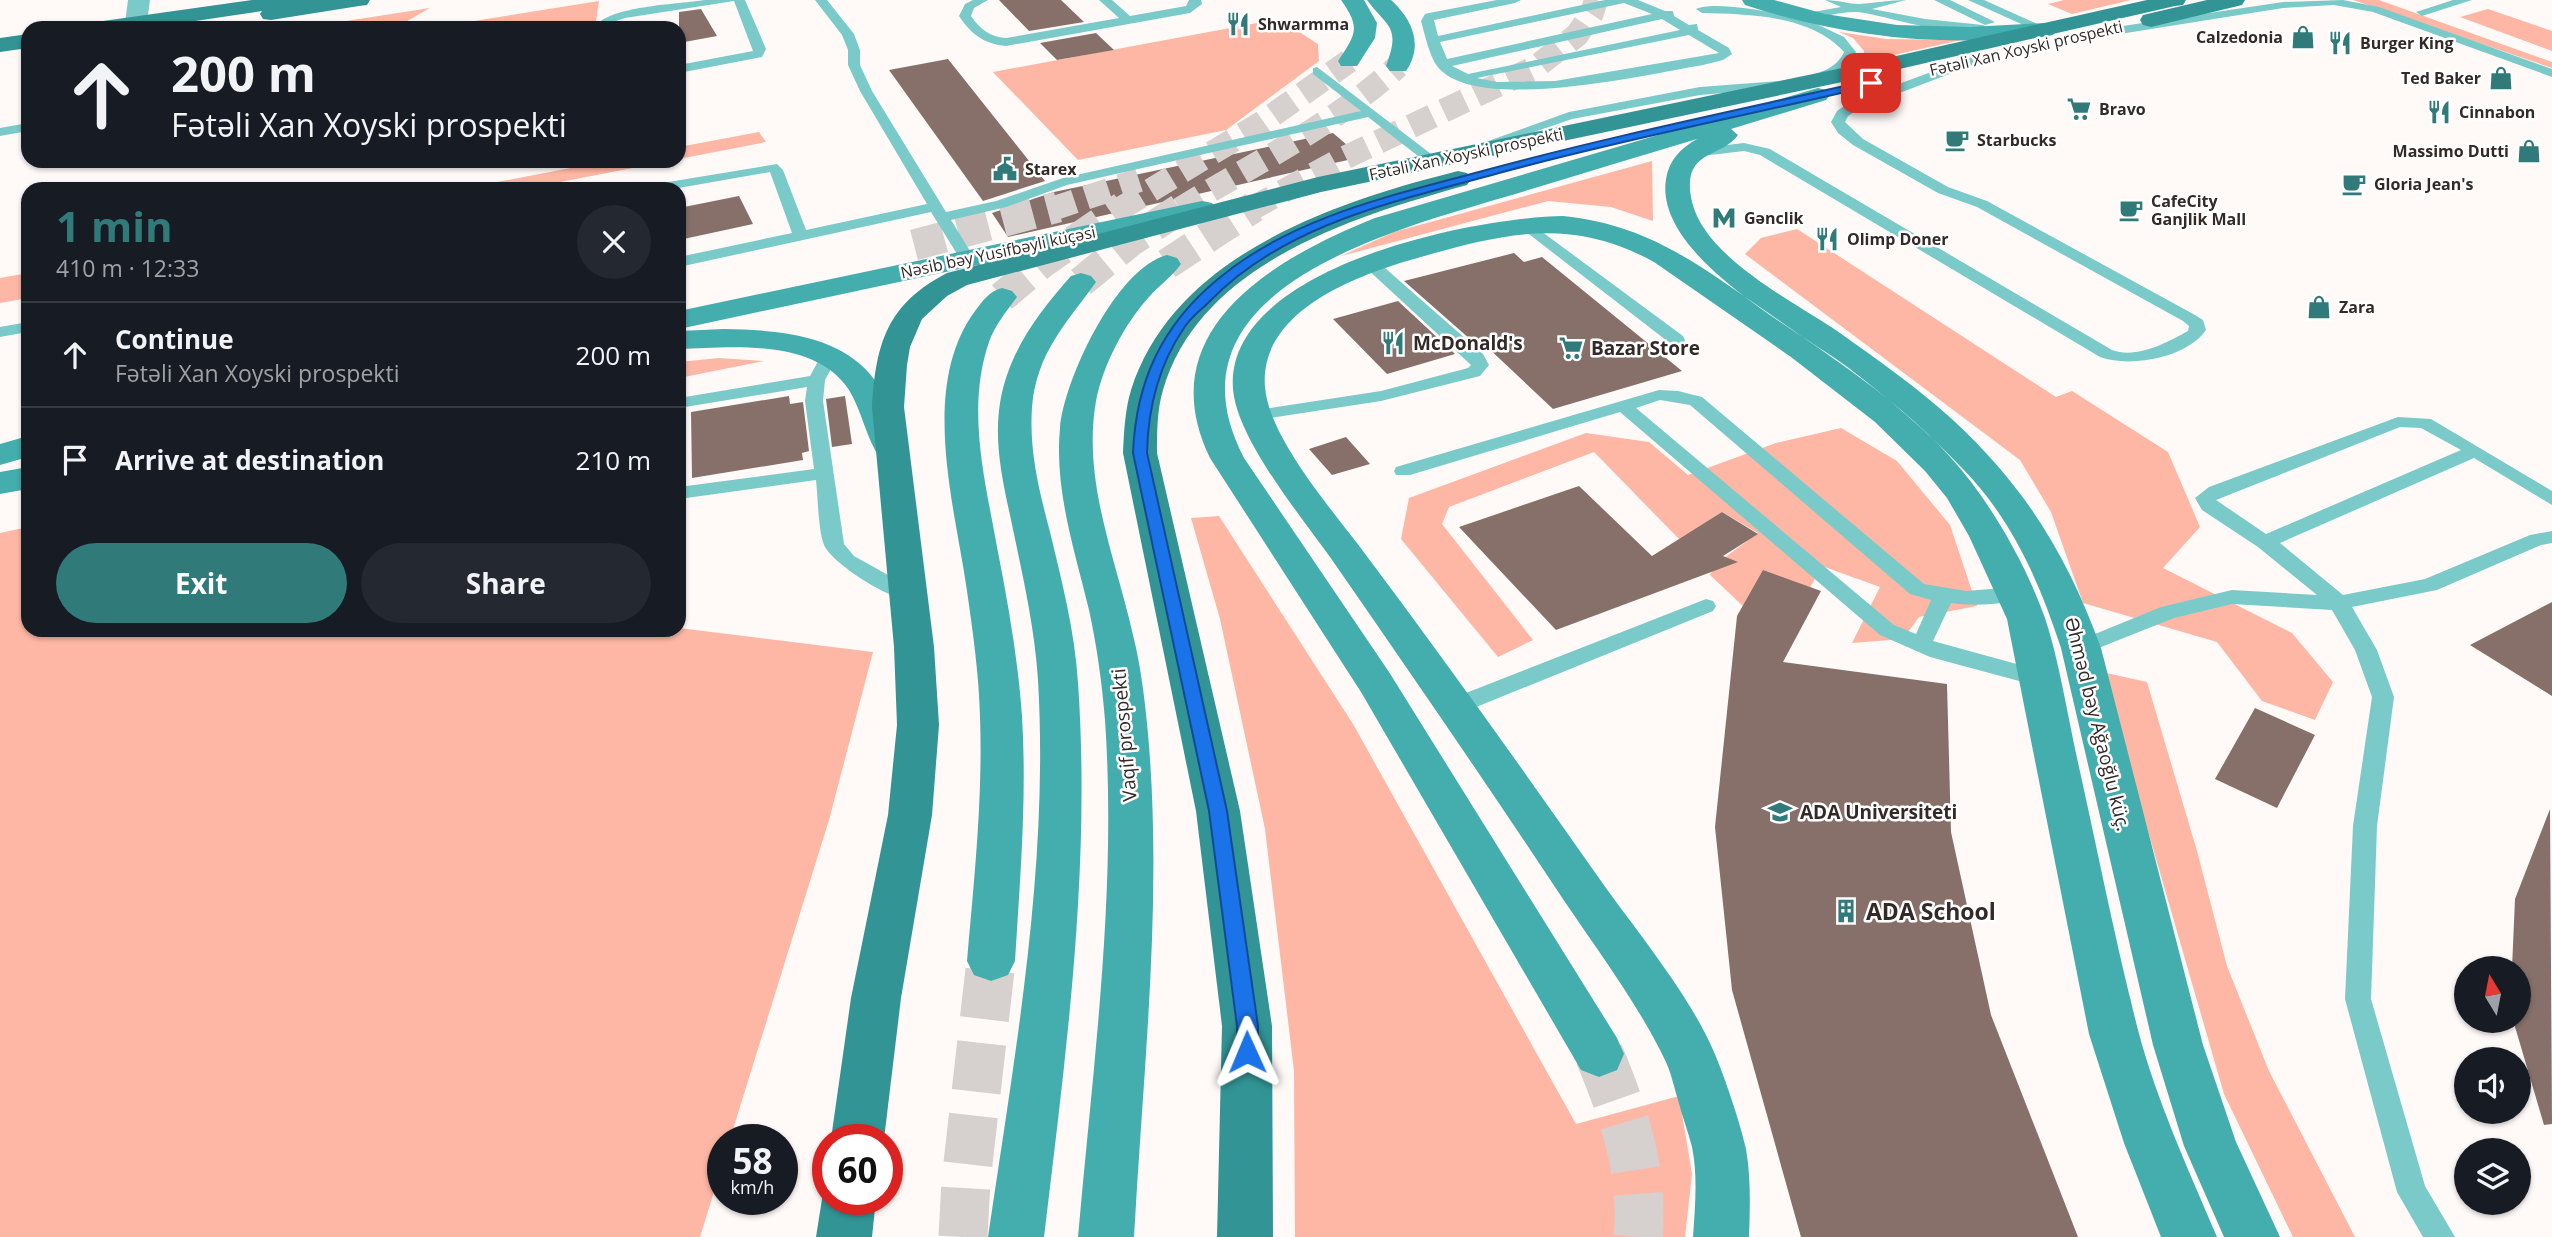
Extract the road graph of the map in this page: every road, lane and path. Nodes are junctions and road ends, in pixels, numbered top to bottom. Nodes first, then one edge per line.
1 (139, 0) edge
2 (297, 0) edge
3 (359, 0) edge
4 (374, 0) edge
5 (729, 0) edge
6 (739, 0) edge
7 (821, 0) edge
8 (982, 0) edge
9 (1105, 0) edge
10 (1195, 0) edge
11 (1352, 0) edge
12 (1378, 0) edge
13 (1515, 0) edge
14 (1621, 0) edge
15 (1628, 0) edge
16 (1831, 0) edge
17 (1940, 0) edge
18 (1975, 0) edge
19 (2175, 0) edge
20 (2234, 0) edge
21 (2389, 0) edge
22 (2466, 0) edge
23 (1897, 1) edge
24 (1758, 2) edge
25 (320, 6) junction
26 (1705, 6) edge
27 (1855, 9) junction
28 (2422, 12) junction
29 (1664, 15) junction
30 (1806, 17) junction
31 (1128, 20) junction
32 (2407, 20) junction
33 (136, 21) edge
34 (150, 21) edge
35 (225, 21) edge
36 (607, 21) edge
37 (1948, 26) junction
38 (2005, 29) junction
39 (2045, 30) junction
40 (1692, 31) junction
41 (2076, 37) junction
42 (1434, 40) junction
43 (21, 41) edge
44 (0, 44) edge
45 (21, 53) edge
46 (0, 56) edge
47 (1978, 59) junction
48 (2552, 59) edge
49 (1349, 61) tunnel mouth
50 (1442, 64) junction
51 (1398, 66) tunnel mouth
52 (686, 68) edge
53 (1317, 71) dead end
54 (2552, 73) edge
55 (1461, 78) junction
56 (2552, 83) edge
57 (1811, 89) junction
58 (1370, 113) junction
59 (21, 128) edge
60 (0, 132) edge
61 (1691, 153) junction
62 (1443, 158) junction
63 (686, 182) edge
64 (1318, 185) junction
65 (938, 213) junction
66 (1526, 225) junction
67 (801, 236) junction
68 (914, 245) tunnel mouth
69 (967, 259) junction
70 (686, 261) edge
71 (1167, 264) tunnel mouth
72 (1371, 264) junction
73 (1081, 282) tunnel mouth
74 (686, 294) edge
75 (1002, 298) tunnel mouth
76 (686, 319) edge
77 (21, 328) edge
78 (0, 332) edge
79 (686, 340) edge
80 (1677, 340) dead end
81 (822, 369) junction
82 (686, 401) edge
83 (1623, 406) junction
84 (1257, 415) junction
85 (21, 448) edge
86 (892, 451) junction
87 (2475, 452) junction
88 (0, 456) edge
89 (21, 466) edge
90 (0, 471) edge
91 (1403, 471) dead end
92 (824, 473) junction
93 (21, 479) edge
94 (0, 483) edge
95 (686, 492) edge
96 (2552, 499) edge
97 (2552, 537) edge
98 (2265, 542) junction
99 (2015, 594) junction
100 (908, 595) junction
101 (1943, 597) junction
102 (2339, 603) junction
103 (1706, 606) dead end
104 (1921, 646) junction
105 (2081, 648) junction
106 (2038, 678) junction
107 (1456, 706) junction
108 (991, 961) tunnel mouth
109 (1599, 1055) tunnel mouth
110 (859, 1124) edge
111 (847, 1215) edge
112 (844, 1237) edge
113 (1016, 1237) edge
114 (1106, 1237) edge
115 (1245, 1237) edge
116 (1721, 1237) edge
117 (2189, 1237) edge
118 (2252, 1237) edge
119 (2440, 1237) edge

1 - 33 street
2 - 34 main road
3 - 25 main road
4 - 25 main road
5 - 36 lane
6 - 52 lane
7 - 65 lane
8 - 31 lane
9 - 31 lane
10 - 31 lane
11 - 49 street
12 - 51 street
13 - 42 lane
14 - 42 lane
15 - 29 lane
16 - 27 lane
17 - 38 lane
18 - 39 lane
19 - 39 main road, Fətəli Xan Xoyski prospekti
20 - 41 main road, Fətəli Xan Xoyski prospekti
21 - 28 lane
22 - 28 lane
23 - 27 lane
23 - 37 lane
24 - 26 lane
24 - 30 street
25 - 35 main road
26 - 29 lane
26 - 40 lane
26 - 57 lane
27 - 30 lane
27 - 37 lane
28 - 48 lane
29 - 40 lane
29 - 50 lane
30 - 39 street
32 - 41 lane
32 - 54 lane
32 - 56 lane
37 - 38 lane
38 - 39 lane
39 - 57 main road, Fətəli Xan Xoyski prospekti
40 - 55 lane
40 - 55 lane
41 - 47 main road, Fətəli Xan Xoyski prospekti
42 - 50 lane
43 - 44 main road
45 - 46 main road
47 - 57 main road, Fətəli Xan Xoyski prospekti
47 - 61 lane
50 - 55 lane
53 - 58 lane
57 - 61 street
57 - 62 main road, Fətəli Xan Xoyski prospekti
57 - 109 street
57 - 115 main road, Fətəli Xan Xoyski prospekti
58 - 62 lane
58 - 65 lane
59 - 60 lane
61 - 105 street, Əhməd bəy Ağaoğlu küç.
62 - 64 main road, Fətəli Xan Xoyski prospekti
63 - 67 lane
64 - 69 street, Nəsib bəy Yusifbəyli küçəsi
64 - 86 main road, Fətəli Xan Xoyski prospekti
65 - 67 lane
65 - 69 lane
66 - 72 street
66 - 80 lane
66 - 99 street
67 - 70 lane
68 - 74 street
69 - 76 street, Nəsib bəy Yusifbəyli küçəsi
71 - 114 street, Vaqif prospekti
72 - 84 street
72 - 84 lane
73 - 113 street
75 - 108 street
77 - 78 lane
79 - 81 street
81 - 82 lane
81 - 86 street
81 - 92 lane
83 - 91 lane
83 - 101 lane
83 - 104 lane
84 - 107 street
85 - 88 street
86 - 100 main road
87 - 96 lane
87 - 98 lane
87 - 98 lane
89 - 90 street
92 - 95 lane
92 - 100 lane
93 - 94 street
97 - 102 lane
98 - 102 lane
99 - 101 lane
99 - 106 street
100 - 110 main road
101 - 104 lane
102 - 105 lane
102 - 119 lane
103 - 107 lane
104 - 106 lane
105 - 118 street, Əhməd bəy Ağaoğlu küç.
106 - 117 street
107 - 116 street
111 - 112 main road

